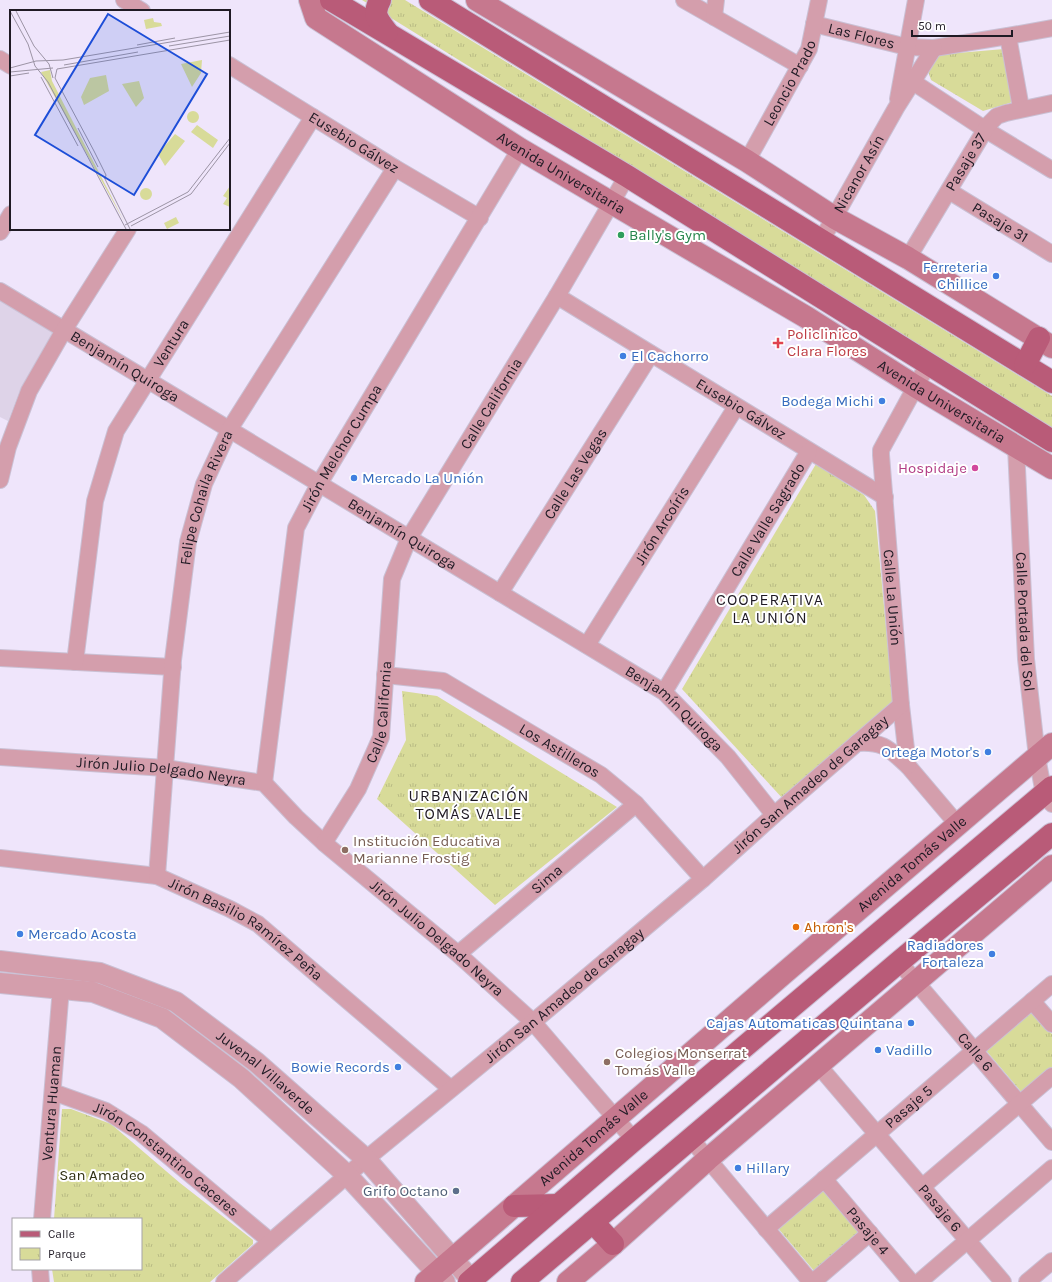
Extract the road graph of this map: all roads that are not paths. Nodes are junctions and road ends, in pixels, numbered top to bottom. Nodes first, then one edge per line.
1 (124, 0) edge
2 (150, 0) edge
3 (310, 0) edge
4 (331, 0) edge
5 (380, 0) edge
6 (430, 0) edge
7 (477, 0) edge
8 (684, 0) edge
9 (716, 0) edge
10 (819, 0) edge
11 (916, 0) edge
12 (141, 10) edge
13 (144, 10) edge
14 (714, 17) junction
15 (814, 24) junction
16 (1052, 28) edge
17 (387, 32) junction
18 (1008, 36) junction
19 (907, 47) junction
20 (934, 48) junction
21 (0, 59) edge
22 (10, 65) edge
23 (800, 66) junction
24 (230, 67) edge
25 (912, 82) junction
26 (1051, 104) edge
27 (896, 108) junction
28 (1022, 108) junction
29 (313, 117) junction
30 (986, 130) junction
31 (520, 149) junction
32 (747, 161) junction
33 (395, 168) junction
34 (1052, 170) edge
35 (627, 176) junction
36 (949, 191) junction
37 (611, 203) junction
38 (10, 216) edge
39 (480, 218) junction
40 (835, 218) junction
41 (127, 230) edge
42 (0, 232) edge
43 (821, 241) junction
44 (1052, 254) edge
45 (908, 258) junction
46 (0, 291) edge
47 (557, 296) junction
48 (64, 330) junction
49 (1048, 342) edge
50 (651, 354) junction
51 (928, 364) junction
52 (1024, 366) junction
53 (148, 380) junction
54 (1052, 382) edge
55 (915, 386) junction
56 (736, 407) junction
57 (229, 430) junction
58 (1052, 441) edge
59 (1016, 447) junction
60 (809, 451) junction
61 (881, 455) junction
62 (1052, 468) edge
63 (0, 480) edge
64 (319, 484) junction
65 (862, 484) junction
66 (885, 497) junction
67 (409, 538) junction
68 (500, 593) junction
69 (587, 645) junction
70 (0, 658) edge
71 (76, 662) junction
72 (173, 667) junction
73 (385, 675) junction
74 (664, 692) junction
75 (901, 705) junction
76 (857, 743) junction
77 (1044, 751) edge
78 (0, 756) edge
79 (908, 766) junction
80 (165, 768) junction
81 (264, 783) junction
82 (1049, 795) edge
83 (636, 804) junction
84 (774, 815) junction
85 (958, 825) junction
86 (1052, 834) edge
87 (324, 843) junction
88 (0, 858) edge
89 (1052, 866) edge
90 (157, 876) junction
91 (703, 879) junction
92 (458, 954) junction
93 (0, 961) edge
94 (899, 962) junction
95 (916, 982) junction
96 (0, 983) edge
97 (1052, 984) edge
98 (61, 988) junction
99 (1032, 1001) junction
100 (533, 1022) junction
101 (1052, 1024) edge
102 (974, 1050) junction
103 (818, 1065) junction
104 (1052, 1076) edge
105 (451, 1089) junction
106 (53, 1092) junction
107 (1020, 1104) junction
108 (616, 1119) junction
109 (876, 1134) junction
110 (691, 1139) junction
111 (634, 1140) junction
112 (1052, 1142) edge
113 (366, 1159) junction
114 (708, 1159) junction
115 (1052, 1168) edge
116 (347, 1175) junction
117 (824, 1179) junction
118 (922, 1187) junction
119 (558, 1205) junction
120 (514, 1206) junction
121 (42, 1218) edge
122 (593, 1222) junction
123 (766, 1229) junction
124 (870, 1233) junction
125 (270, 1241) junction
126 (968, 1241) junction
127 (613, 1244) junction
128 (1052, 1261) edge
129 (40, 1270) edge
130 (440, 1274) edge
131 (471, 1281) edge
132 (41, 1282) edge
133 (224, 1282) edge
134 (522, 1282) edge
135 (568, 1282) edge
136 (812, 1282) edge
137 (912, 1282) edge
138 (919, 1282) edge
139 (1003, 1282) edge
140 (1027, 1282) edge

1 - 12 street
2 - 13 street
3 - 31 main road, Avenida Universitaria
4 - 17 main road, Avenida Universitaria
5 - 17 main road
6 - 43 main road
7 - 32 main road
8 - 14 street
9 - 14 street
10 - 15 street, Leoncio Prado
11 - 19 street, Nicanor Asín
14 - 23 street
15 - 19 street, Las Flores
15 - 23 street, Leoncio Prado
16 - 18 street, Las Flores
17 - 35 main road, Avenida Universitaria
18 - 20 street, Las Flores
18 - 28 street
19 - 20 street, Las Flores
19 - 27 street, Nicanor Asín
20 - 25 street, Nicanor Asín
21 - 22 street
23 - 32 street, Leoncio Prado
24 - 29 street, Eusebio Gálvez
25 - 27 street, Nicanor Asín
25 - 30 street
26 - 28 street, Pasaje 37
27 - 40 street, Nicanor Asín
28 - 30 street, Pasaje 37
29 - 33 street, Eusebio Gálvez
29 - 53 street, Ventura
30 - 34 street
30 - 36 street, Pasaje 37
31 - 37 main road, Avenida Universitaria
31 - 39 street, Jirón Melchor Cumpa
32 - 40 main road
33 - 39 street, Eusebio Gálvez
33 - 57 street, Felipe Cohaila Rivera
35 - 37 street, Calle California
35 - 51 main road, Avenida Universitaria
36 - 44 street, Pasaje 31
36 - 45 street, Pasaje 37
37 - 47 street, Calle California
37 - 55 main road, Avenida Universitaria
38 - 42 street
39 - 64 street, Jirón Melchor Cumpa
40 - 43 street, Nicanor Asín
40 - 45 main road
41 - 48 street
43 - 52 main road
45 - 49 main road
46 - 48 street, Benjamín Quiroga
47 - 50 street, Eusebio Gálvez
47 - 67 street, Calle California
48 - 53 street, Benjamín Quiroga
48 - 63 street
49 - 52 main road
50 - 56 street, Eusebio Gálvez
50 - 68 street, Calle Las Vegas
51 - 55 street, Calle La Unión
51 - 58 main road, Avenida Universitaria
52 - 54 main road
53 - 57 street, Benjamín Quiroga
53 - 71 street, Ventura
55 - 59 main road, Avenida Universitaria
55 - 61 street, Calle La Unión
56 - 60 street, Eusebio Gálvez
56 - 69 street, Jirón Arcoíris
57 - 64 street, Benjamín Quiroga
57 - 72 street, Felipe Cohaila Rivera
59 - 62 main road, Avenida Universitaria
59 - 77 street, Calle Portada del Sol
60 - 65 street, Eusebio Gálvez
60 - 74 street, Calle Valle Sagrado
61 - 65 street
61 - 66 street, Calle La Unión
64 - 67 street, Benjamín Quiroga
64 - 81 street, Jirón Melchor Cumpa
65 - 66 street, Eusebio Gálvez
66 - 75 street, Calle La Unión
67 - 68 street, Benjamín Quiroga
67 - 73 street, Calle California
68 - 69 street, Benjamín Quiroga
69 - 74 street, Benjamín Quiroga
70 - 71 street
71 - 72 street
72 - 80 street, Felipe Cohaila Rivera
73 - 83 street, Los Astilleros
73 - 87 street, Calle California
74 - 84 street, Benjamín Quiroga
75 - 76 street, Jirón San Amadeo de Garagay
75 - 79 street, Calle La Unión
76 - 79 street
76 - 84 street, Jirón San Amadeo de Garagay
77 - 82 street, Calle Portada del Sol
77 - 85 main road, Avenida Tomás Valle
78 - 80 street, Jirón Julio Delgado Neyra
79 - 85 street
80 - 81 street, Jirón Julio Delgado Neyra
80 - 90 street, Felipe Cohaila Rivera
81 - 87 street, Jirón Julio Delgado Neyra
82 - 111 main road, Avenida Tomás Valle
83 - 91 street, Los Astilleros
83 - 92 street, Sima
84 - 91 street, Jirón San Amadeo de Garagay
85 - 108 main road, Avenida Tomás Valle
86 - 94 main road
87 - 92 street, Jirón Julio Delgado Neyra
88 - 90 street, Jirón Basilio Ramírez Peña
89 - 95 main road
90 - 105 street, Jirón Basilio Ramírez Peña
91 - 100 street, Jirón San Amadeo de Garagay
92 - 100 street, Jirón Julio Delgado Neyra
93 - 113 street, Juvenal Villaverde
94 - 95 street, Calle 6
94 - 110 main road
95 - 102 street, Calle 6
95 - 103 main road
96 - 98 street, Juvenal Villaverde
97 - 99 street, Pasaje 5
98 - 106 street, Ventura Huaman
98 - 116 street, Juvenal Villaverde
99 - 101 street
99 - 102 street, Pasaje 5
100 - 105 street, Jirón San Amadeo de Garagay
100 - 108 street, Jirón Julio Delgado Neyra
102 - 107 street, Calle 6
102 - 109 street, Pasaje 5
103 - 109 street, Pasaje 6
103 - 114 main road
104 - 107 street
105 - 113 street, Jirón San Amadeo de Garagay
106 - 121 street, Ventura Huaman
106 - 125 street, Jirón Constantino Caceres
107 - 112 street, Calle 6
107 - 118 street
108 - 111 street, Jirón Julio Delgado Neyra
108 - 120 main road, Avenida Tomás Valle
109 - 117 street, Pasaje 5
109 - 118 street, Pasaje 6
110 - 114 street
110 - 122 main road
111 - 119 main road, Avenida Tomás Valle
113 - 116 street, Jirón San Amadeo de Garagay
113 - 130 street, Juvenal Villaverde
114 - 123 street
114 - 127 main road
115 - 126 street
116 - 125 street, Jirón San Amadeo de Garagay
116 - 130 street, Juvenal Villaverde
117 - 123 street, Pasaje 5
117 - 124 street, Pasaje 4
118 - 126 street, Pasaje 6
119 - 120 main road
119 - 131 main road, Avenida Tomás Valle
120 - 130 main road, Avenida Tomás Valle
122 - 127 main road
122 - 134 main road
123 - 136 street
124 - 136 street
124 - 137 street, Pasaje 4
125 - 133 street, Jirón San Amadeo de Garagay
126 - 138 street
126 - 139 street, Pasaje 6
127 - 135 main road
128 - 140 street
129 - 132 street
130 - 131 street, Juvenal Villaverde

